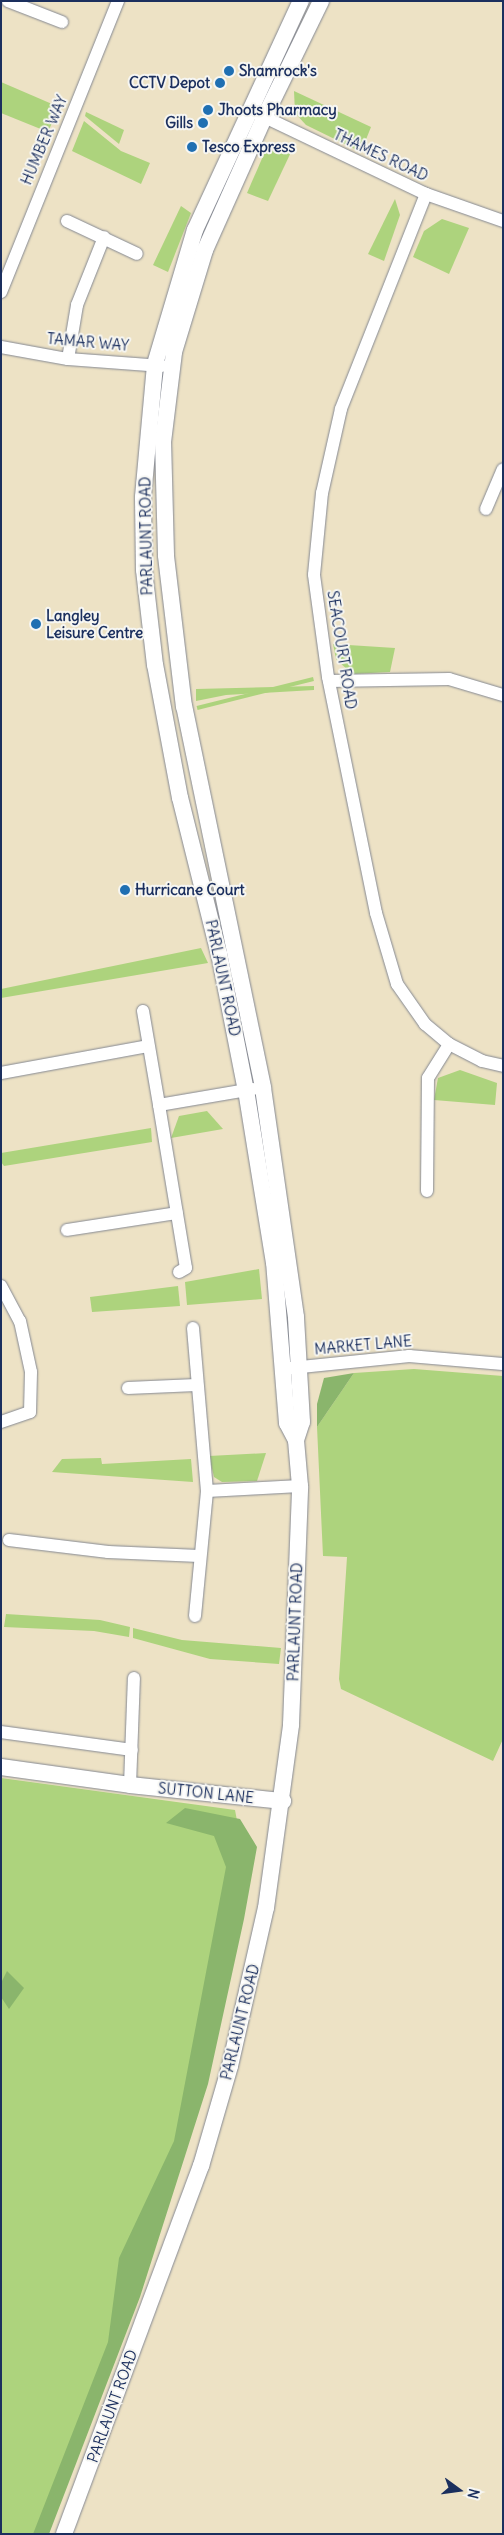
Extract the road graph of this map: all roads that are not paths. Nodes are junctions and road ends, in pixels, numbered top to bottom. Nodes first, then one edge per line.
1 (118, 1) edge
2 (301, 1) edge
3 (16, 2) edge
4 (319, 6) edge
5 (62, 22) dead end
6 (257, 114) junction
7 (426, 194) junction
8 (67, 221) dead end
9 (503, 221) edge
10 (104, 237) junction
11 (137, 254) dead end
12 (1, 292) edge
13 (1, 347) edge
14 (68, 359) junction
15 (163, 366) junction
16 (503, 469) edge
17 (486, 509) dead end
18 (329, 681) junction
19 (503, 695) edge
20 (143, 1011) dead end
21 (449, 1044) junction
22 (148, 1046) junction
23 (503, 1066) edge
24 (1, 1074) edge
25 (263, 1087) junction
26 (246, 1091) junction
27 (159, 1105) junction
28 (427, 1191) dead end
29 (177, 1213) junction
30 (67, 1230) dead end
31 (179, 1272) dead end
32 (1, 1286) edge
33 (193, 1328) dead end
34 (503, 1364) edge
35 (293, 1368) junction
36 (196, 1385) junction
37 (128, 1388) dead end
38 (1, 1422) edge
39 (300, 1486) junction
40 (207, 1491) junction
41 (9, 1540) dead end
42 (199, 1556) junction
43 (195, 1616) dead end
44 (134, 1678) dead end
45 (1, 1732) edge
46 (132, 1750) junction
47 (1, 1767) edge
48 (130, 1785) junction
49 (283, 1801) junction
50 (64, 2534) edge

1 - 12 street, HUMBER WAY
2 - 4 street
2 - 6 street, PARLAUNT ROAD
3 - 5 street
4 - 6 street, PARLAUNT ROAD
6 - 7 street, THAMES ROAD
6 - 15 street, PARLAUNT ROAD
7 - 9 street, THAMES ROAD
7 - 18 street, SEACOURT ROAD
8 - 10 street
10 - 11 street
10 - 14 street
13 - 14 street, TAMAR WAY
14 - 15 street, TAMAR WAY
15 - 25 street, PARLAUNT ROAD
15 - 26 street, PARLAUNT ROAD
16 - 17 street
18 - 19 street
18 - 21 street, SEACOURT ROAD
20 - 22 street
21 - 23 street, SEACOURT ROAD
21 - 28 street
22 - 24 street
22 - 27 street
25 - 26 street
25 - 35 street, PARLAUNT ROAD
26 - 27 street
26 - 35 street, PARLAUNT ROAD
27 - 29 street
29 - 30 street
29 - 31 street
32 - 38 street
33 - 36 street
34 - 35 street, MARKET LANE
35 - 39 street, PARLAUNT ROAD
36 - 37 street
36 - 40 street
39 - 40 street
39 - 49 street, PARLAUNT ROAD
40 - 42 street
41 - 42 street
42 - 43 street
44 - 46 street
45 - 46 street
46 - 48 street
47 - 48 street, SUTTON LANE
48 - 49 street, SUTTON LANE
49 - 50 street, PARLAUNT ROAD

